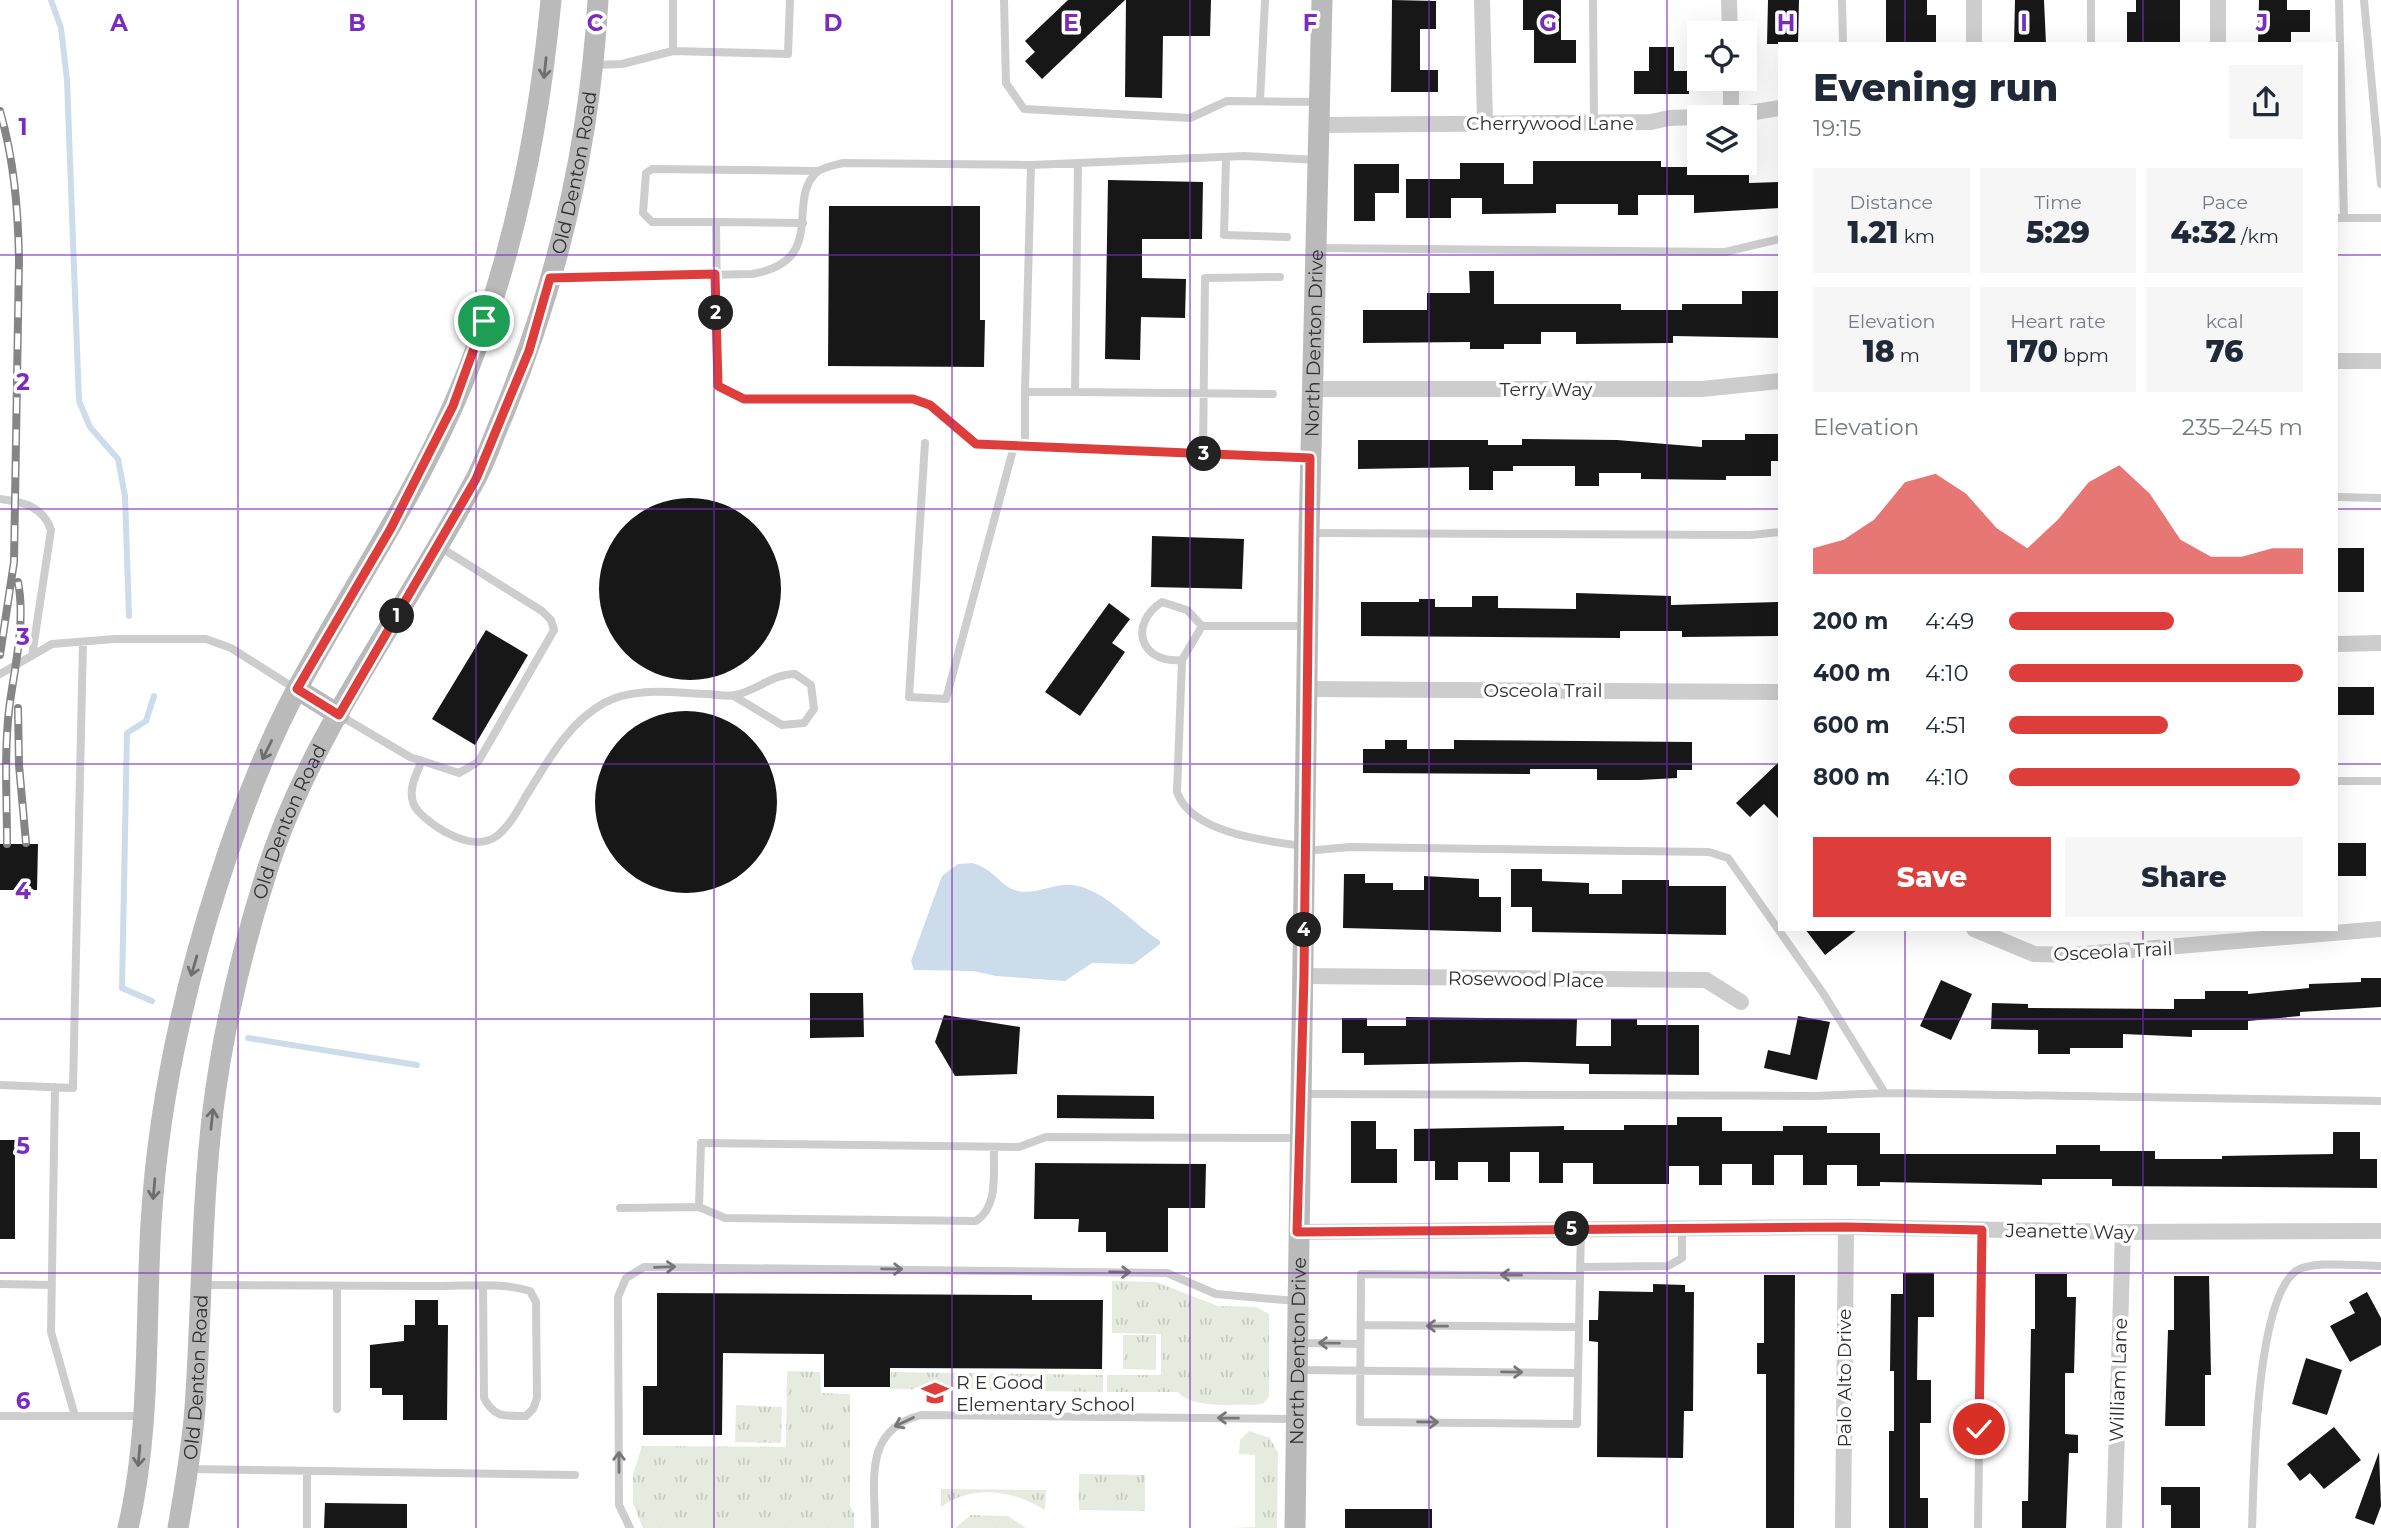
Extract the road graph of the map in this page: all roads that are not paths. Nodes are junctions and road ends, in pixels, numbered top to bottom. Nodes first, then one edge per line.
1 (551, 0) edge
2 (598, 0) edge
3 (673, 0) edge
4 (790, 0) edge
5 (1004, 0) edge
6 (1265, 0) edge
7 (1322, 0) edge
8 (1482, 0) edge
9 (1593, 0) edge
10 (1729, 0) edge
11 (1842, 0) edge
12 (1974, 0) edge
13 (2091, 0) edge
14 (2218, 0) edge
15 (2339, 0) edge
16 (2364, 0) edge
17 (1730, 21) edge
18 (1843, 42) edge
19 (1974, 42) edge
20 (2091, 42) edge
21 (2218, 42) edge
22 (673, 51) junction
23 (593, 65) junction
24 (1260, 102) junction
25 (1320, 102) junction
26 (1778, 108) edge
27 (1757, 112) edge
28 (1687, 117) edge
29 (1485, 122) junction
30 (1594, 122) junction
31 (1319, 125) junction
32 (1226, 157) junction
33 (1318, 160) junction
34 (1078, 163) junction
35 (1031, 165) junction
36 (818, 171) junction
37 (2381, 184) edge
38 (2340, 218) edge
39 (2381, 218) edge
40 (716, 222) junction
41 (803, 223) junction
42 (1287, 237) dead end
43 (1778, 239) edge
44 (1316, 248) junction
45 (715, 274) junction
46 (1279, 277) dead end
47 (550, 278) junction
48 (2338, 361) edge
49 (2381, 361) edge
50 (1778, 381) edge
51 (1311, 389) junction
52 (1025, 391) junction
53 (1075, 392) junction
54 (1205, 393) junction
55 (1273, 394) dead end
56 (925, 443) dead end
57 (1014, 446) junction
58 (1025, 446) junction
59 (1203, 454) junction
60 (1310, 458) junction
61 (2338, 498) edge
62 (2381, 498) edge
63 (0, 499) edge
64 (1778, 532) edge
65 (1309, 533) junction
66 (438, 546) junction
67 (1202, 626) junction
68 (1307, 626) junction
69 (83, 642) junction
70 (2338, 643) edge
71 (2381, 643) edge
72 (32, 656) junction
73 (1182, 660) junction
74 (0, 674) edge
75 (297, 689) junction
76 (1306, 689) junction
77 (1778, 692) edge
78 (734, 696) junction
79 (339, 715) junction
80 (422, 761) junction
81 (2338, 781) edge
82 (2381, 781) edge
83 (1305, 849) junction
84 (1778, 929) edge
85 (2381, 929) edge
86 (1779, 931) edge
87 (1979, 931) edge
88 (1304, 976) junction
89 (1741, 1002) dead end
90 (0, 1085) edge
91 (55, 1087) junction
92 (1885, 1093) junction
93 (1301, 1094) junction
94 (2381, 1101) edge
95 (1300, 1138) junction
96 (994, 1147) junction
97 (699, 1207) junction
98 (620, 1208) dead end
99 (1846, 1227) junction
100 (1581, 1228) junction
101 (1682, 1228) junction
102 (1982, 1230) junction
103 (2381, 1231) edge
104 (1297, 1232) junction
105 (2123, 1232) junction
106 (2381, 1266) edge
107 (1579, 1272) junction
108 (0, 1284) edge
109 (52, 1285) junction
110 (201, 1285) junction
111 (337, 1286) junction
112 (483, 1287) junction
113 (1297, 1301) junction
114 (1361, 1325) junction
115 (1578, 1327) junction
116 (1297, 1343) junction
117 (1360, 1344) junction
118 (1297, 1370) junction
119 (1360, 1371) junction
120 (1578, 1373) junction
121 (337, 1409) dead end
122 (0, 1416) edge
123 (75, 1416) junction
124 (143, 1416) junction
125 (1296, 1419) junction
126 (188, 1469) junction
127 (307, 1472) junction
128 (575, 1475) dead end
129 (135, 1497) junction
130 (128, 1528) edge
131 (140, 1528) edge
132 (178, 1528) edge
133 (307, 1528) edge
134 (630, 1528) edge
135 (875, 1528) edge
136 (1295, 1528) edge
137 (1843, 1528) edge
138 (1978, 1528) edge
139 (2114, 1528) edge
140 (2252, 1528) edge

1 -> 75 main road
2 - 23 main road, Old Denton Road
3 - 22 lane
4 - 22 lane
5 - 24 lane
6 - 24 lane
7 - 25 main road, North Denton Drive
8 - 29 street
9 - 30 lane
10 - 17 street
11 - 18 lane
12 - 19 street
13 - 20 lane
14 - 21 street
15 - 38 lane
16 - 37 lane
22 - 23 lane
23 - 47 main road, Old Denton Road
24 - 25 lane
25 - 31 main road, North Denton Drive
26 - 27 street, Cherrywood Lane
28 - 30 street, Cherrywood Lane
29 - 30 street, Cherrywood Lane
29 - 31 street, Cherrywood Lane
31 - 33 main road, North Denton Drive
32 - 33 lane
32 - 34 lane
32 - 42 lane
33 - 44 main road, North Denton Drive
34 - 35 lane
34 - 53 lane
35 - 36 lane
35 - 52 lane
36 - 40 lane
36 - 41 lane
38 - 39 lane
40 - 41 lane
40 - 45 lane
41 - 45 lane
43 - 44 lane
44 - 51 main road, North Denton Drive
45 - 47 lane
45 - 57 lane
46 - 54 lane
47 - 66 main road, Old Denton Road
48 - 49 street
50 - 51 street, Terry Way
51 - 60 main road, North Denton Drive
52 - 53 lane
52 - 58 lane
53 - 54 lane
54 - 55 lane
54 - 59 lane
56 - 57 lane
57 - 58 lane
58 - 59 lane
59 - 60 lane
60 - 65 main road, North Denton Drive
61 - 62 lane
63 - 72 lane
64 - 65 lane
65 - 68 main road, North Denton Drive
66 - 79 main road, Old Denton Road
66 - 80 lane
67 - 68 lane
67 - 73 lane
67 - 73 lane
68 - 76 main road, North Denton Drive
69 - 72 lane
69 - 75 lane
69 - 91 lane
70 - 71 street
72 - 74 lane
73 - 83 lane
75 - 79 main road
75 -> 124 main road
76 - 77 street, Osceola Trail
76 - 83 main road, North Denton Drive
78 - 78 lane
78 - 80 lane
79 - 80 lane
110 -> 79 main road, Old Denton Road
81 - 82 lane
83 - 84 lane
83 - 88 main road, North Denton Drive
85 - 87 street, Osceola Trail
86 - 92 lane
88 - 89 street, Rosewood Place
88 - 93 main road, North Denton Drive
90 - 91 lane
91 - 109 lane
92 - 93 lane
92 - 94 lane
93 - 95 main road, North Denton Drive
95 - 96 lane
95 - 104 main road, North Denton Drive
96 - 97 lane
96 - 97 lane
97 - 98 lane
99 - 101 street, Jeanette Way
99 - 102 street, Jeanette Way
99 - 137 street, Palo Alto Drive
100 - 101 street, Jeanette Way
100 - 104 street, Jeanette Way
100 - 107 lane
101 - 107 lane
102 - 105 street, Jeanette Way
102 - 138 lane
103 - 105 street, Jeanette Way
104 - 113 main road, North Denton Drive
105 - 139 street, William Lane
106 - 140 lane
107 -> 114 lane
107 - 115 lane
108 - 109 lane
109 - 123 lane
110 - 111 lane
110 - 126 main road, Old Denton Road
111 - 112 lane
111 - 121 lane
112 - 112 lane
113 - 116 main road, North Denton Drive
134 -> 113 lane
115 -> 114 lane
114 - 117 lane
115 - 120 lane
117 -> 116 lane
116 - 118 main road, North Denton Drive
117 - 119 lane
118 - 119 lane
118 - 125 main road, North Denton Drive
119 -> 120 lane
119 -> 120 lane
122 - 123 lane
123 - 124 lane
124 -> 129 main road
125 -> 135 lane
125 - 136 main road, North Denton Drive
126 - 127 lane
126 - 132 main road, Old Denton Road
127 - 128 lane
127 - 133 lane
129 - 130 main road
129 - 131 main road

